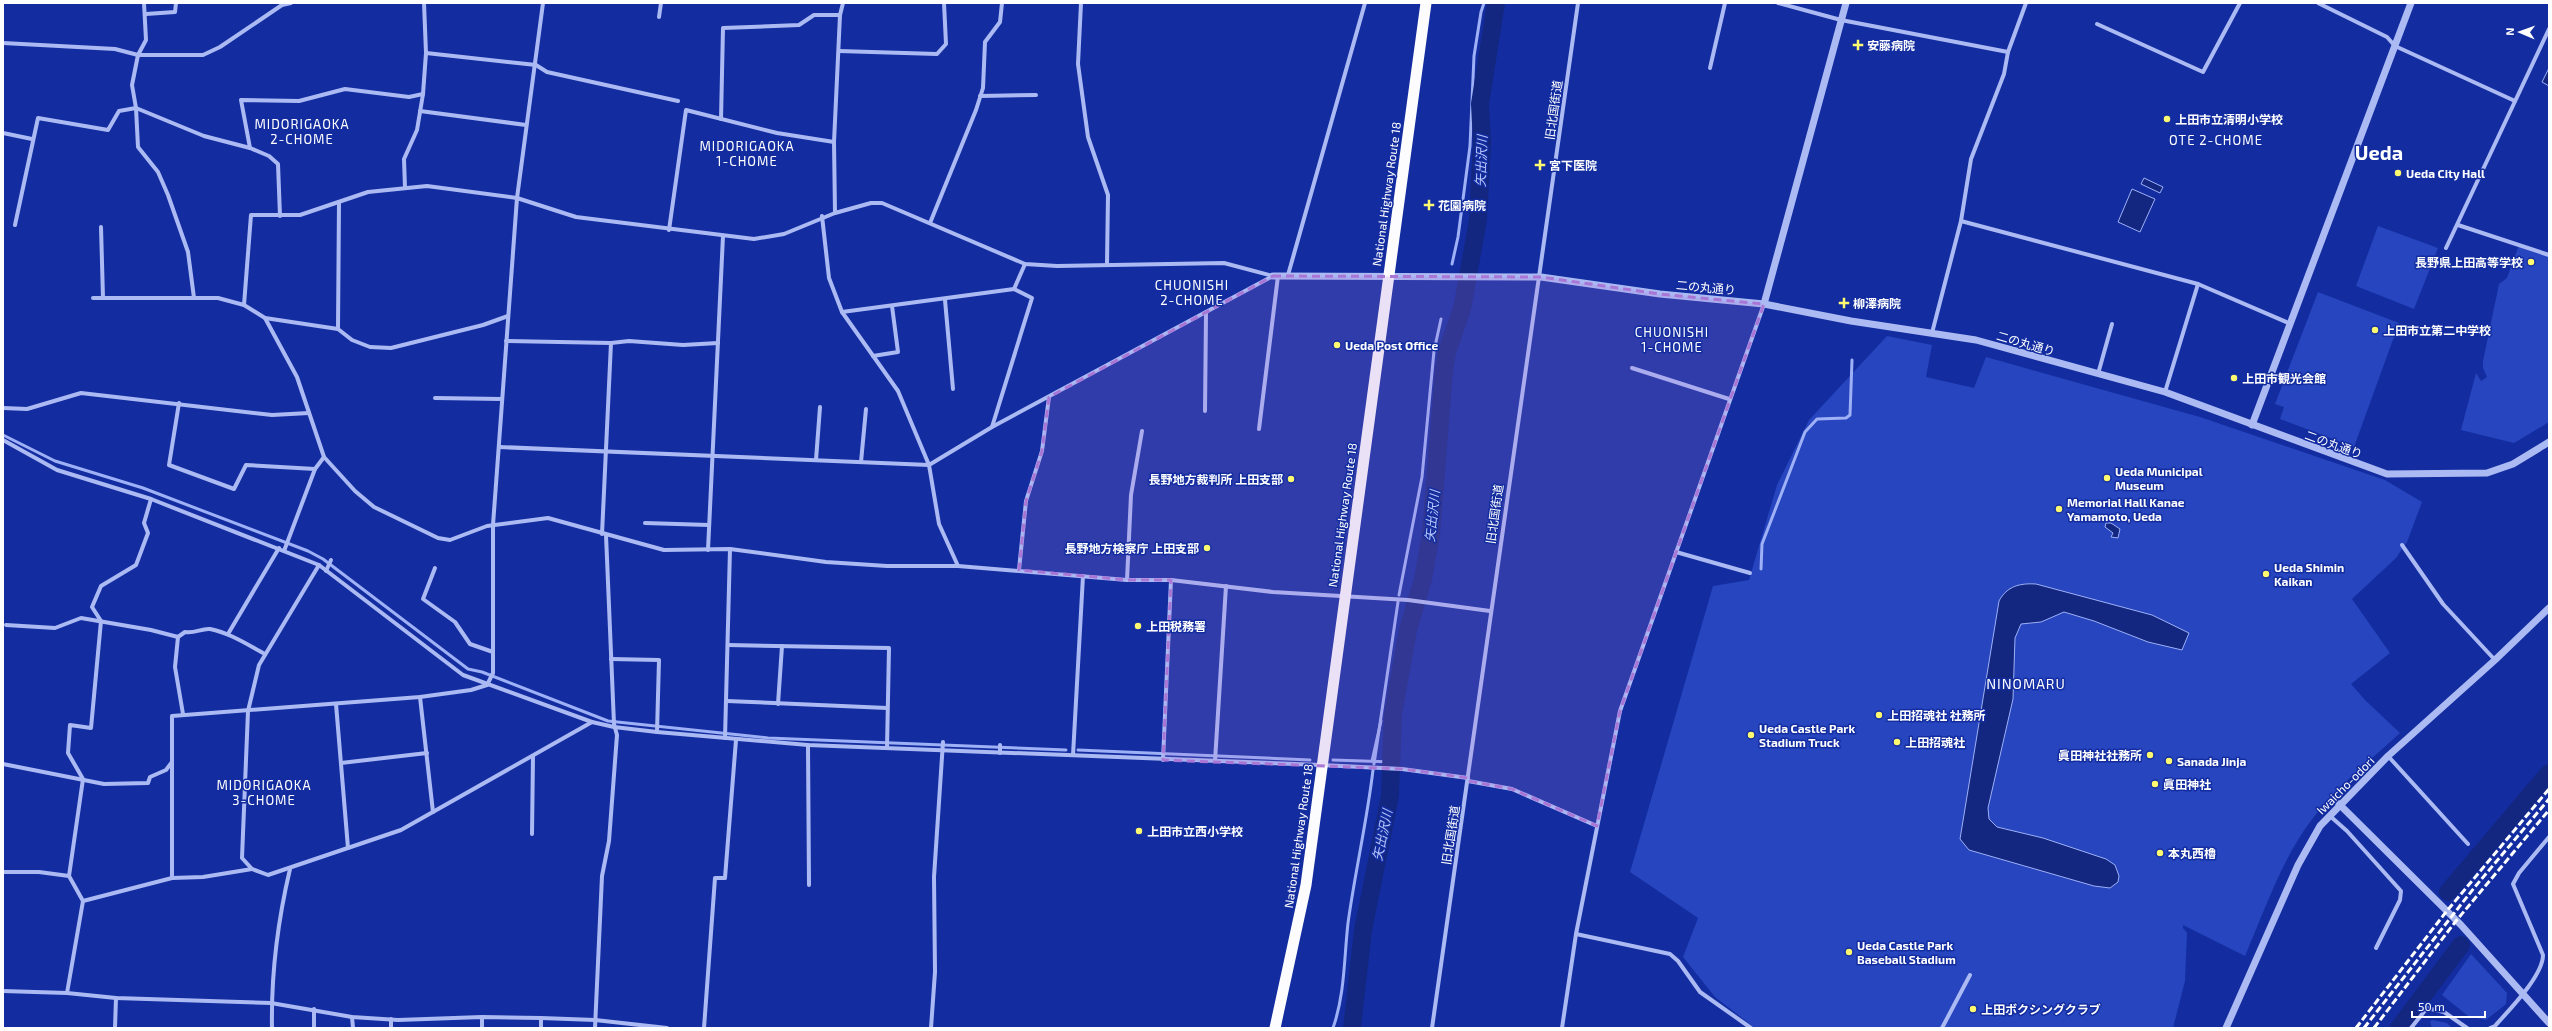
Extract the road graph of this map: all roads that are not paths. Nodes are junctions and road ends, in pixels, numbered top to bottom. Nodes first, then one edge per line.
1 (144, 3) edge
2 (176, 3) edge
3 (290, 3) edge
4 (424, 3) edge
5 (543, 3) edge
6 (661, 3) edge
7 (843, 3) edge
8 (944, 3) edge
9 (1002, 3) edge
10 (1082, 3) edge
11 (1364, 3) edge
12 (1426, 3) edge
13 (1578, 3) edge
14 (1726, 3) edge
15 (1778, 3) edge
16 (1846, 3) edge
17 (2026, 3) edge
18 (2240, 3) edge
19 (2318, 3) edge
20 (2411, 3) edge
21 (146, 14) junction
22 (840, 16) junction
23 (659, 17) dead end
24 (1842, 20) junction
25 (2097, 24) dead end
26 (2549, 29) edge
27 (3, 43) edge
28 (2395, 46) junction
29 (838, 51) junction
30 (2008, 52) junction
31 (426, 53) junction
32 (138, 55) junction
33 (536, 64) junction
34 (1710, 68) dead end
35 (424, 94) junction
36 (1036, 95) dead end
37 (980, 96) junction
38 (678, 101) dead end
39 (2515, 101) junction
40 (136, 108) junction
41 (420, 111) junction
42 (721, 119) junction
43 (526, 125) junction
44 (3, 133) edge
45 (32, 139) junction
46 (834, 142) junction
47 (250, 148) junction
48 (405, 188) junction
49 (517, 198) junction
50 (339, 202) junction
51 (835, 212) junction
52 (280, 216) junction
53 (822, 216) junction
54 (1961, 220) junction
55 (930, 223) junction
56 (15, 225) dead end
57 (2458, 225) junction
58 (101, 227) dead end
59 (669, 230) junction
60 (723, 236) junction
61 (2446, 248) dead end
62 (2549, 255) edge
63 (1025, 264) junction
64 (1107, 264) junction
65 (1288, 275) junction
66 (1388, 275) junction
67 (1276, 276) junction
68 (1541, 277) junction
69 (2198, 284) junction
70 (1014, 289) junction
71 (93, 298) dead end
72 (103, 298) junction
73 (194, 298) junction
74 (945, 300) junction
75 (1764, 304) junction
76 (244, 305) junction
77 (892, 306) junction
78 (842, 312) junction
79 (1206, 314) junction
80 (508, 316) junction
81 (265, 318) junction
82 (2112, 324) dead end
83 (2291, 324) junction
84 (338, 329) junction
85 (1932, 333) junction
86 (506, 341) junction
87 (611, 343) junction
88 (718, 343) junction
89 (873, 356) junction
90 (1632, 368) dead end
91 (2097, 375) junction
92 (953, 389) dead end
93 (2166, 392) junction
94 (1049, 397) junction
95 (435, 398) dead end
96 (502, 399) junction
97 (1729, 399) junction
98 (179, 403) junction
99 (820, 407) dead end
100 (3, 408) edge
101 (866, 409) dead end
102 (1205, 411) dead end
103 (309, 413) junction
104 (2252, 425) junction
105 (992, 428) junction
106 (1259, 429) dead end
107 (1142, 431) dead end
108 (3, 440) edge
109 (2549, 442) edge
110 (499, 447) junction
111 (606, 452) junction
112 (324, 457) junction
113 (712, 457) junction
114 (816, 460) junction
115 (862, 462) junction
116 (929, 464) junction
117 (315, 469) junction
118 (151, 499) junction
119 (644, 522) dead end
120 (493, 525) junction
121 (709, 525) junction
122 (604, 534) junction
123 (2402, 545) dead end
124 (279, 548) junction
125 (285, 548) junction
126 (708, 550) junction
127 (730, 550) junction
128 (1676, 552) junction
129 (331, 560) dead end
130 (319, 565) junction
131 (958, 566) junction
132 (435, 568) dead end
133 (327, 570) junction
134 (1019, 570) junction
135 (1750, 573) dead end
136 (1083, 576) junction
137 (1127, 580) junction
138 (1171, 580) junction
139 (1226, 586) junction
140 (1344, 595) junction
141 (2549, 608) edge
142 (1490, 611) junction
143 (102, 621) junction
144 (6, 625) dead end
145 (228, 634) junction
146 (178, 637) junction
147 (728, 645) junction
148 (782, 646) junction
149 (493, 652) junction
150 (266, 654) junction
151 (611, 659) junction
152 (2495, 660) junction
153 (487, 685) junction
154 (420, 697) junction
155 (727, 701) junction
156 (336, 704) junction
157 (778, 704) junction
158 (887, 708) junction
159 (248, 711) junction
160 (183, 714) junction
161 (592, 722) junction
162 (614, 727) junction
163 (657, 732) junction
164 (725, 738) junction
165 (736, 740) junction
166 (943, 742) dead end
167 (808, 745) junction
168 (1000, 745) dead end
169 (887, 748) junction
170 (943, 751) junction
171 (1000, 752) junction
172 (427, 754) junction
173 (1073, 755) junction
174 (533, 756) junction
175 (2388, 756) junction
176 (1162, 760) junction
177 (1215, 761) junction
178 (172, 762) junction
179 (341, 763) junction
180 (3, 764) edge
181 (1321, 765) junction
182 (83, 779) junction
183 (1468, 779) junction
184 (2339, 804) junction
185 (433, 812) junction
186 (2330, 816) junction
187 (1597, 826) junction
188 (532, 834) dead end
189 (2549, 837) edge
190 (2468, 844) dead end
191 (348, 848) junction
192 (252, 869) junction
193 (290, 869) junction
194 (3, 872) edge
195 (69, 876) junction
196 (172, 878) junction
197 (809, 885) dead end
198 (83, 901) junction
199 (1576, 934) junction
200 (2376, 948) dead end
201 (1970, 975) dead end
202 (3, 990) edge
203 (67, 993) junction
204 (2523, 993) junction
205 (116, 998) junction
206 (271, 1004) junction
207 (314, 1009) junction
208 (352, 1017) junction
209 (482, 1017) junction
210 (541, 1018) junction
211 (391, 1020) junction
212 (595, 1020) junction
213 (2549, 1023) edge
214 (116, 1028) edge
215 (272, 1028) edge
216 (314, 1028) edge
217 (353, 1028) edge
218 (391, 1028) edge
219 (482, 1028) edge
220 (541, 1028) edge
221 (595, 1028) edge
222 (666, 1028) edge
223 (704, 1028) edge
224 (931, 1028) edge
225 (1275, 1028) edge
226 (1432, 1028) edge
227 (1562, 1028) edge
228 (1751, 1028) edge
229 (1942, 1028) edge
230 (2226, 1028) edge
231 (2411, 1028) edge
232 (2467, 1028) edge
233 (2490, 1028) edge

1 - 21 street
2 - 21 street
3 - 32 street
4 - 31 street
5 - 33 street
6 - 23 street
7 - 22 street
8 - 29 street
9 - 37 street
10 - 64 street
11 - 65 street
12 - 66 highway, National Highway Route 18
13 - 68 street, 旧北国街道
14 - 34 street
15 - 24 street
16 - 24 street
17 - 30 street
18 - 25 street
19 - 28 street
20 - 28 street
21 - 32 street
22 - 29 street
22 - 42 street
24 - 30 street
24 - 75 street
26 - 39 street
27 - 32 street
28 - 39 street
28 - 83 street
29 - 46 street
30 - 54 street
31 - 33 street
31 - 35 street
32 - 40 street
33 - 38 street
33 - 43 street
35 - 41 street
35 - 47 street
36 - 37 street
37 - 55 street
39 - 57 street
40 - 45 street
40 - 47 street
40 - 73 street
41 - 43 street
41 - 48 street
42 - 46 street
42 - 59 street
43 - 49 street
44 - 45 street
45 - 56 street
46 - 51 street
47 - 52 street
48 - 49 street
48 - 50 street
49 - 59 street
49 - 80 street
50 - 52 street
50 - 84 street
51 - 53 street
51 - 55 street
52 - 76 street
53 - 60 street
53 - 78 street
54 - 69 street
54 - 85 street
55 - 63 street
57 - 61 street
57 - 62 street
58 - 72 street
59 - 60 street
60 - 88 street
63 - 64 street
63 - 70 street
64 - 67 street
65 - 66 street
65 - 67 street
66 - 68 street, 二の丸通り
66 - 140 highway, National Highway Route 18
67 - 79 street
67 - 106 street
68 - 75 street, 二の丸通り
68 - 142 street, 旧北国街道
69 - 83 street
69 - 93 street
70 - 74 street
70 - 105 street
71 - 72 street
72 - 73 street
73 - 76 street
74 - 77 street
74 - 92 street
75 - 85 street, 二の丸通り
75 - 97 street
76 - 81 street
77 - 78 street
77 - 89 street
78 - 89 street
79 - 94 street
79 - 102 street
80 - 84 street
80 - 86 street
81 - 84 street
81 - 103 street
82 - 91 street
83 - 104 street
85 - 91 street, 二の丸通り
86 - 87 street
86 - 96 street
87 - 88 street
87 - 111 street
88 - 113 street
89 - 116 street
90 - 97 street
91 - 93 street, 二の丸通り
93 - 104 street, 二の丸通り
94 - 105 street
94 - 134 street
95 - 96 street
96 - 110 street
97 - 128 street
98 - 100 street
98 - 103 street
98 - 117 street
99 - 114 street
101 - 115 street
103 - 112 street
104 - 109 street, 二の丸通り
105 - 116 street
107 - 137 street
108 - 118 street
110 - 111 street
110 - 120 street
111 - 113 street
111 - 122 street
112 - 117 street
112 - 120 street
113 - 114 street
113 - 121 street
114 - 115 street
115 - 116 street
116 - 131 street
117 - 125 street
118 - 124 street
118 - 143 street
119 - 121 street
120 - 122 street
120 - 149 street
121 - 126 street
122 - 126 street
122 - 151 street
123 - 152 street
124 - 125 street
124 - 145 street
125 - 130 street
126 - 127 street
127 - 131 street
127 - 147 street
128 - 135 street
128 - 187 street
129 - 133 street
130 - 133 street
130 - 150 street
131 - 134 street
132 - 149 street
133 - 153 street
134 - 136 street
136 - 137 street
136 - 173 street
137 - 138 street
138 - 139 street
138 - 176 street
139 - 140 street
139 - 177 street
140 - 142 street
140 - 181 highway, National Highway Route 18
141 - 152 street, Iwaicho-odori
142 - 183 street, 旧北国街道
143 - 144 street
143 - 146 street
143 - 182 street
145 - 146 street
145 - 150 street
146 - 160 street
147 - 148 street
147 - 155 street
148 - 157 street
148 - 158 street
149 - 153 street
150 - 159 street
151 - 162 street
151 - 163 street
152 - 175 street, Iwaicho-odori
153 - 154 street
153 - 161 street
154 - 156 street
154 - 172 street
155 - 157 street
155 - 164 street
156 - 159 street
156 - 179 street
157 - 158 street
158 - 169 street
159 - 160 street
159 - 192 street
160 - 178 street
161 - 162 street
161 - 174 street
162 - 163 street
162 - 212 street
163 - 164 street
164 - 165 street
165 - 167 street
165 - 223 street
166 - 170 street
167 - 169 street
167 - 197 street
168 - 171 street
169 - 170 street
170 - 171 street
170 - 224 street
171 - 173 street
172 - 179 street
172 - 185 street
173 - 176 street
174 - 185 street
174 - 188 street
175 - 184 street, Iwaicho-odori
175 - 190 street
176 - 177 street
177 - 181 street
178 - 182 street
178 - 196 street
179 - 191 street
180 - 182 street
181 - 183 street
181 - 225 highway, National Highway Route 18
182 - 195 street
183 - 187 street
183 - 226 street, 旧北国街道
184 - 186 street, Iwaicho-odori
184 - 204 street
185 - 191 street
186 - 200 street
186 - 230 street, Iwaicho-odori
187 - 199 street
189 - 204 street
191 - 193 street
192 - 193 street
192 - 196 street
193 - 206 street
194 - 195 street
195 - 198 street
196 - 198 street
198 - 203 street
199 - 227 street
199 - 228 street
201 - 229 street
202 - 203 street
203 - 205 street
204 - 213 street
204 - 233 street
205 - 206 street
205 - 214 street
206 - 207 street
206 - 215 street
207 - 208 street
207 - 216 street
208 - 211 street
208 - 217 street
209 - 210 street
209 - 211 street
209 - 219 street
210 - 212 street
210 - 220 street
211 - 218 street
212 - 221 street
212 - 222 street
231 - 232 street

